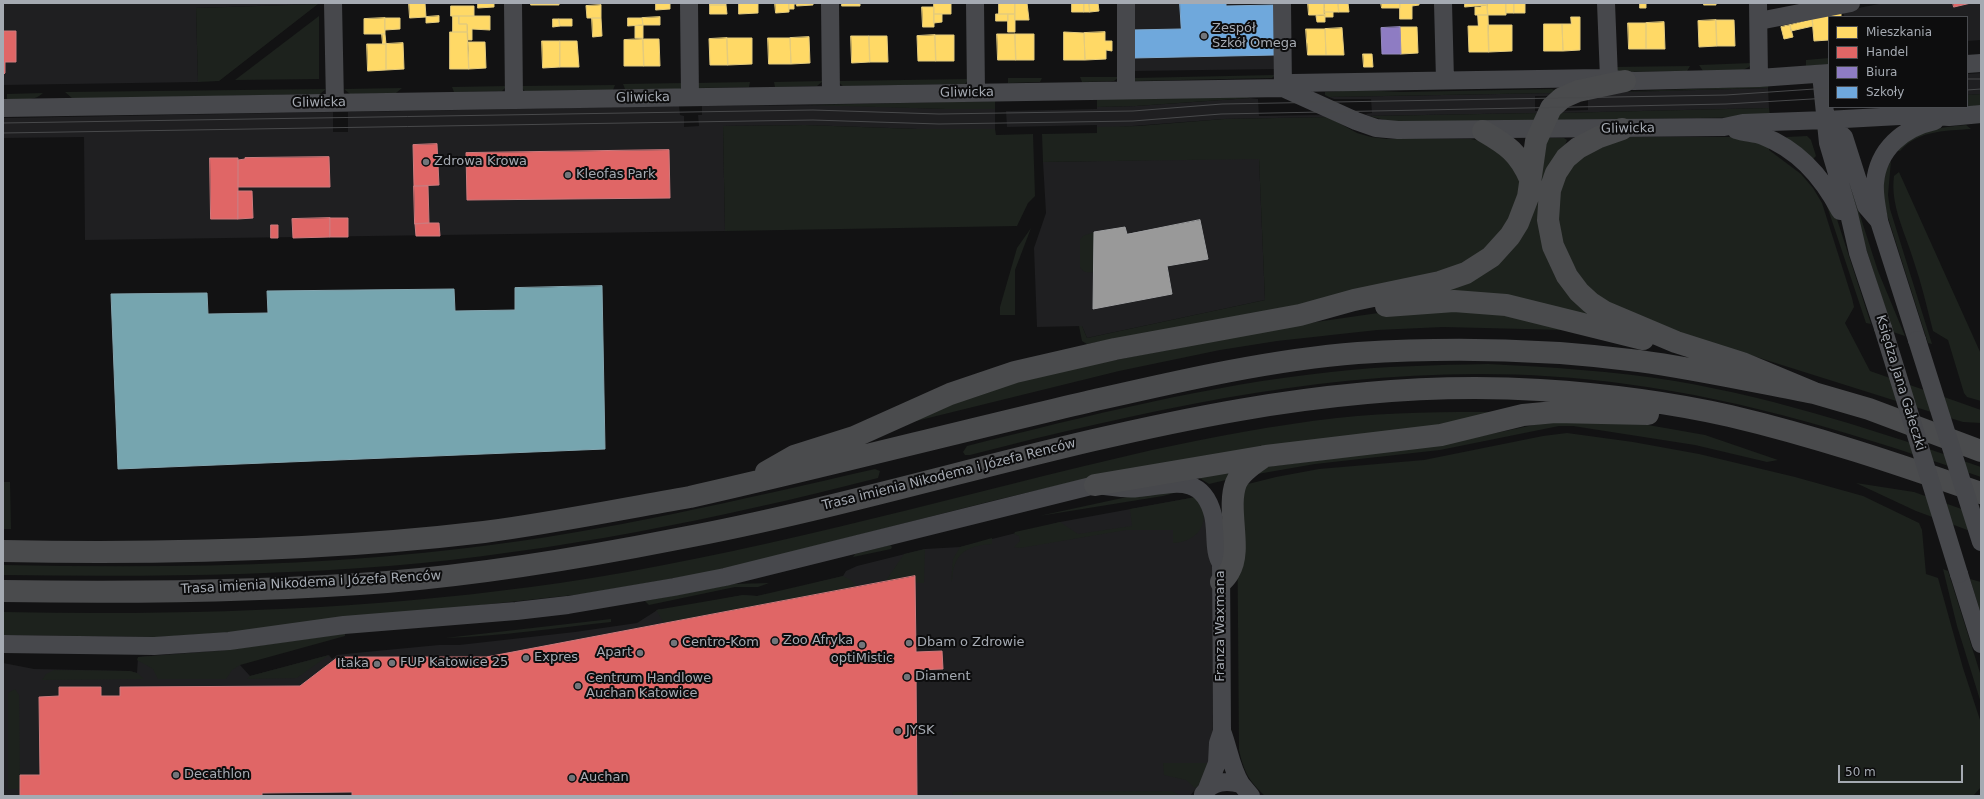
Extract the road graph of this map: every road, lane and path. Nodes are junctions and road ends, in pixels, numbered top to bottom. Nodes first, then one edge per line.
1 (333, 3) edge
2 (513, 3) edge
3 (689, 3) edge
4 (830, 3) edge
5 (975, 3) edge
6 (1126, 3) edge
7 (1282, 3) edge
8 (1443, 3) edge
9 (1606, 3) edge
10 (1758, 3) edge
11 (1851, 3) edge
12 (1759, 22) junction
13 (1981, 63) edge
14 (1968, 64) edge
15 (1825, 74) edge
16 (1760, 78) junction
17 (1617, 79) junction
18 (1445, 80) junction
19 (1283, 88) junction
20 (1126, 90) junction
21 (976, 93) junction
22 (831, 95) junction
23 (690, 97) junction
24 (514, 100) junction
25 (335, 103) junction
26 (3, 108) edge
27 (1981, 114) edge
28 (1949, 117) junction
29 (1826, 120) junction
30 (1724, 127) junction
31 (1540, 129) junction
32 (1622, 129) junction
33 (1483, 131) junction
34 (1530, 179) junction
35 (1879, 221) junction
36 (1858, 253) junction
37 (1302, 314) junction
38 (1676, 342) junction
39 (1814, 393) junction
40 (1725, 415) junction
41 (1981, 451) edge
42 (1266, 456) junction
43 (744, 485) junction
44 (1095, 485) junction
45 (1981, 493) edge
46 (1981, 542) edge
47 (3, 551) edge
48 (1221, 582) junction
49 (3, 591) edge
50 (3, 644) edge
51 (1981, 644) edge
52 (1222, 731) junction
53 (1246, 790) edge
54 (1204, 793) edge

1 - 25 street
2 - 24 street
3 - 23 street
4 - 22 street
5 - 21 street
6 - 20 street
7 - 19 street
8 - 18 street
9 - 17 street
10 - 12 street
11 - 12 street
12 - 16 street
13 - 14 street
15 - 16 street, Gliwicka
15 - 29 street, Księdza Jana Gałeczki
16 - 17 street, Gliwicka
17 - 18 street, Gliwicka
17 - 31 main road
18 - 19 street, Gliwicka
19 - 20 street, Gliwicka
19 - 33 street, Gliwicka
20 - 21 street, Gliwicka
21 - 22 street, Gliwicka
22 - 23 street, Gliwicka
23 - 24 street, Gliwicka
24 - 25 street, Gliwicka
25 - 26 street, Gliwicka
27 - 28 street, Gliwicka
28 - 29 street, Gliwicka
28 - 35 street
29 - 30 street, Gliwicka
29 - 35 street
29 - 36 street, Księdza Jana Gałeczki
30 - 32 street, Gliwicka
30 - 36 street
31 - 32 street, Gliwicka
31 - 33 street, Gliwicka
31 - 34 main road
32 - 38 main road
33 - 34 main road
34 - 37 main road
35 - 46 street, bridge
36 - 51 street, Księdza Jana Gałeczki, bridge
37 - 38 main road
37 - 43 main road
38 - 39 main road
39 - 41 main road
39 - 43 main road
40 - 42 main road
40 - 45 main road, Trasa imienia Nikodema i Józefa Renców
40 - 49 main road, Trasa imienia Nikodema i Józefa Renców
42 - 44 main road
42 - 48 main road
43 - 47 main road
44 - 48 street, Franza Waxmana
44 - 50 street, Franza Waxmana
48 - 52 street, Franza Waxmana
52 - 53 street
52 - 54 street
53 - 54 street

